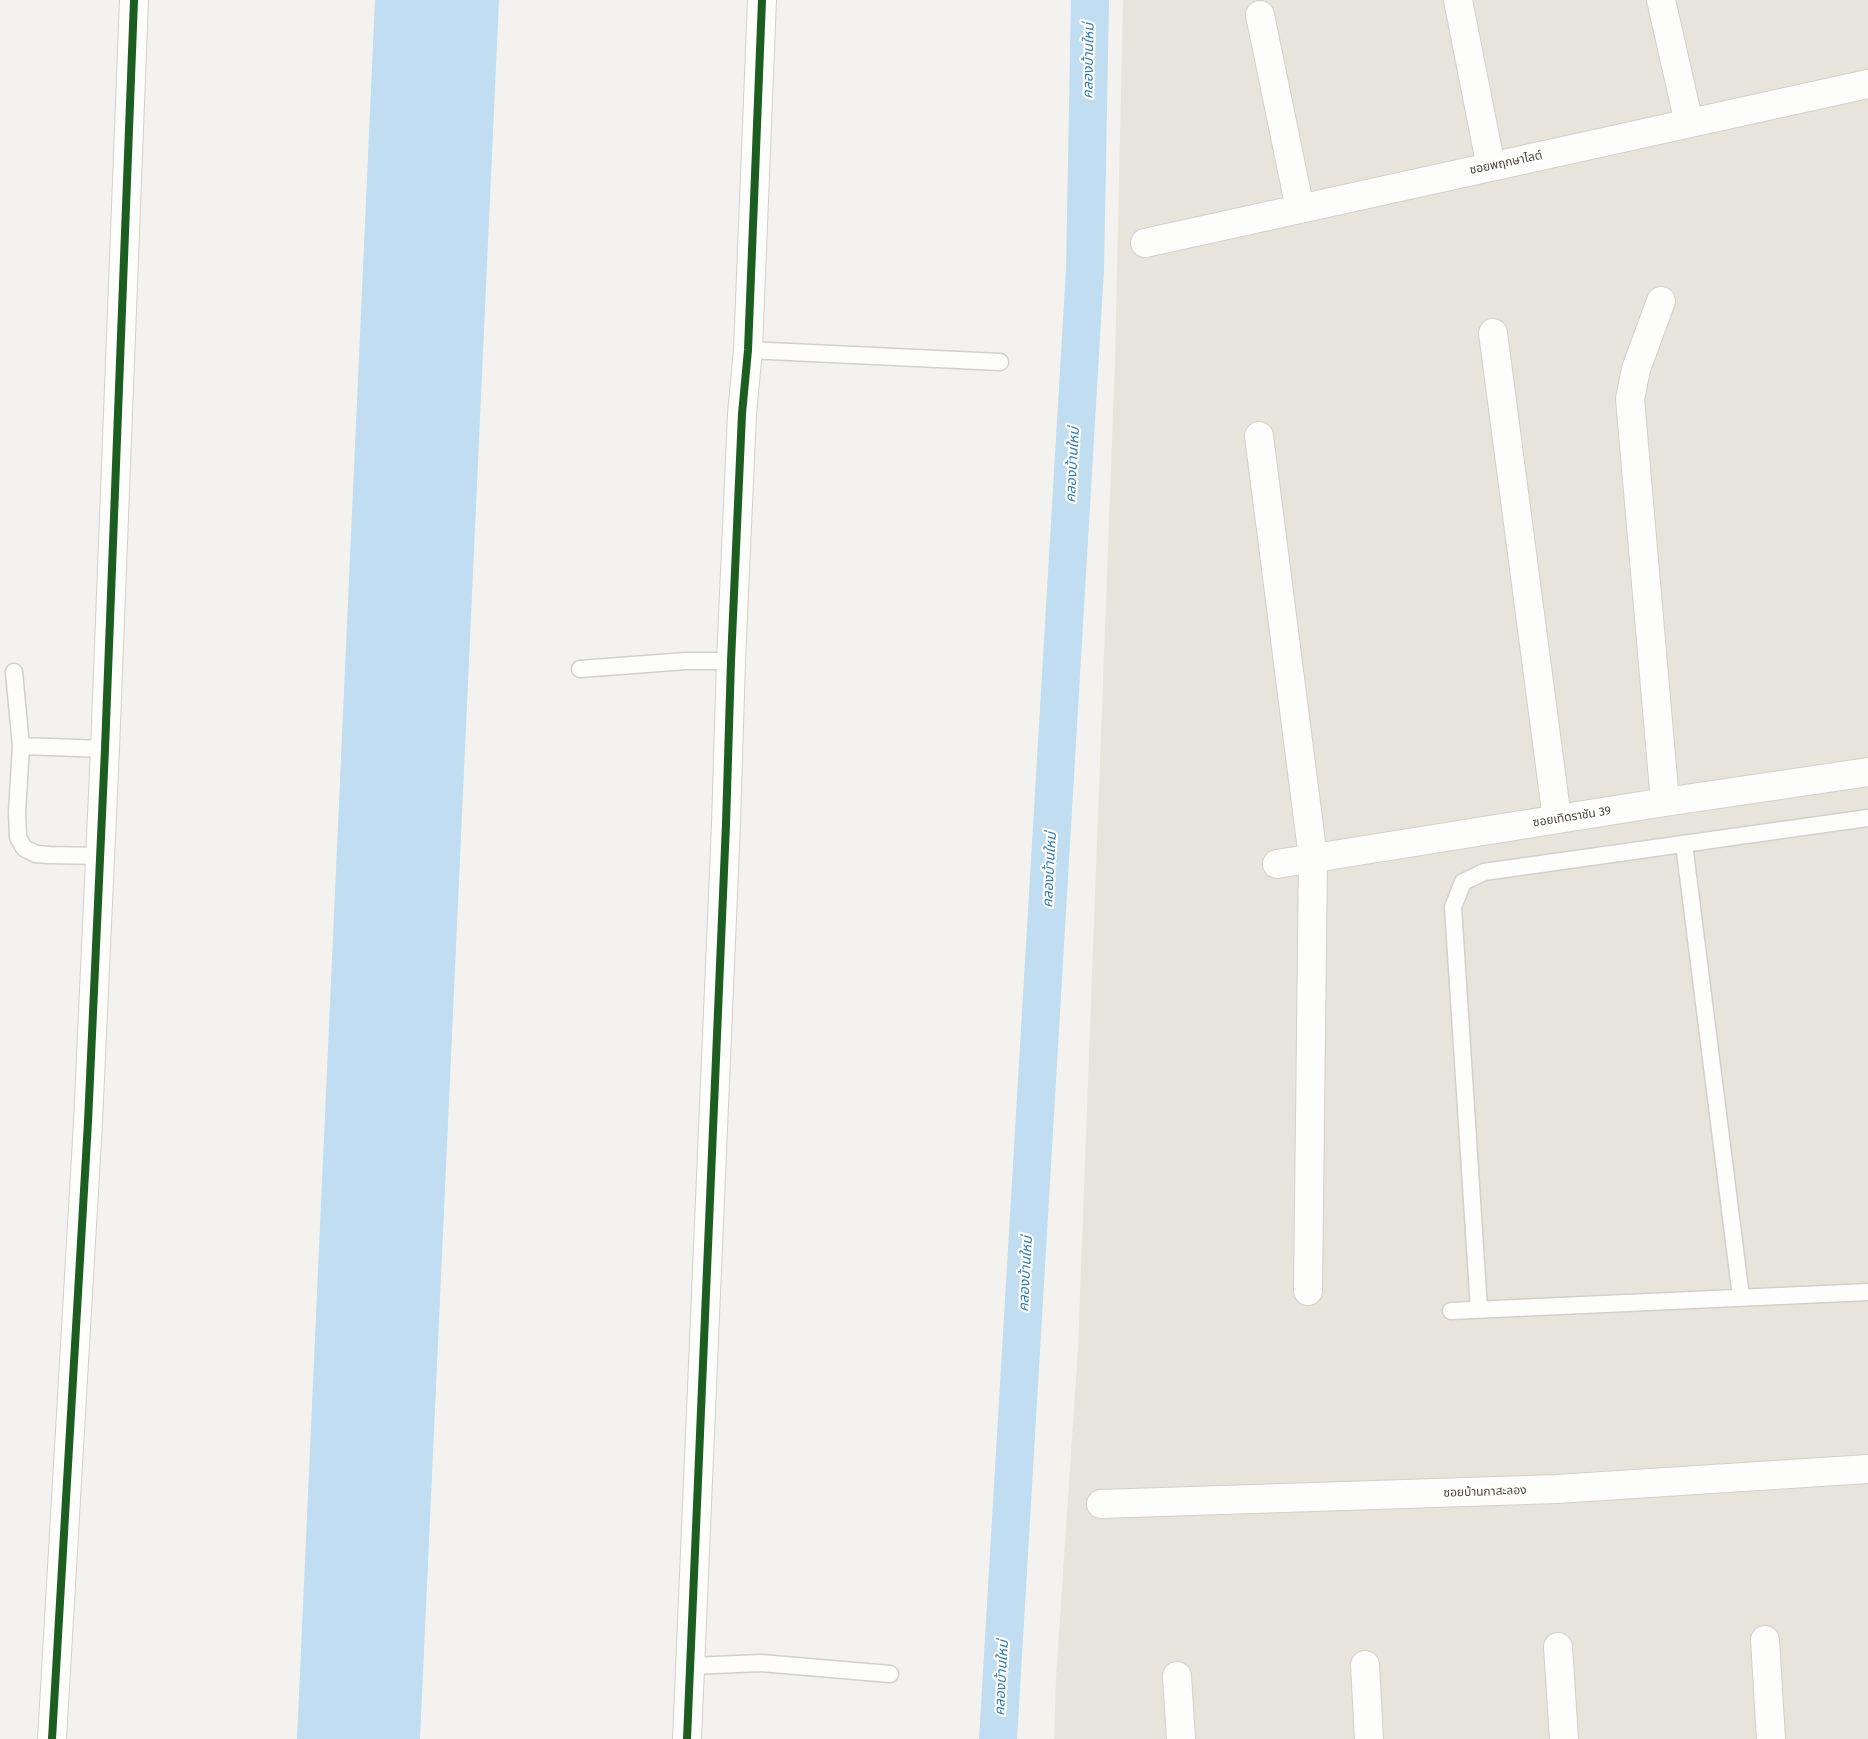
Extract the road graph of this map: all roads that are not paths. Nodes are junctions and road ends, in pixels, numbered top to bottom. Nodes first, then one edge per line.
1 (134, 0) edge
2 (762, 0) edge
3 (1458, 0) edge
4 (1661, 0) edge
5 (1260, 15) dead end
6 (1868, 84) edge
7 (1689, 123) junction
8 (1491, 167) junction
9 (1300, 209) junction
10 (1145, 243) dead end
11 (1661, 301) dead end
12 (1493, 333) dead end
13 (748, 350) junction
14 (1000, 362) dead end
15 (1259, 436) dead end
16 (731, 661) junction
17 (580, 669) dead end
18 (14, 672) dead end
19 (22, 746) junction
20 (105, 749) junction
21 (1868, 772) edge
22 (1665, 802) junction
23 (1868, 818) edge
24 (1557, 819) junction
25 (1684, 844) junction
26 (100, 856) junction
27 (1314, 858) junction
28 (1277, 864) dead end
29 (1308, 1291) dead end
30 (1868, 1292) edge
31 (1741, 1297) junction
32 (1479, 1309) junction
33 (1451, 1311) dead end
34 (1868, 1470) edge
35 (1102, 1504) dead end
36 (1765, 1640) dead end
37 (1558, 1647) dead end
38 (1364, 1665) dead end
39 (691, 1666) junction
40 (890, 1674) dead end
41 (1176, 1676) dead end
42 (52, 1739) edge
43 (687, 1739) edge
44 (1181, 1739) edge
45 (1370, 1739) edge
46 (1564, 1739) edge
47 (1770, 1739) edge

1 - 20 street
2 - 13 street
3 - 8 street
4 - 7 street
5 - 9 street
6 - 7 street, ซอยพฤกษาไลต์
7 - 8 street, ซอยพฤกษาไลต์
8 - 9 street, ซอยพฤกษาไลต์
9 - 10 street, ซอยพฤกษาไลต์
11 - 22 street
12 - 24 street
13 - 14 lane
13 - 16 street
15 - 27 street
16 - 17 lane
16 - 39 street
18 - 19 lane
19 - 20 lane
19 - 26 lane
20 - 26 street
21 - 22 street, ซอยเทิดราชัน 39
22 - 24 street, ซอยเทิดราชัน 39
23 - 25 lane
24 - 27 street, ซอยเทิดราชัน 39
25 - 31 lane
25 - 32 lane
26 - 42 street
27 - 28 street, ซอยเทิดราชัน 39
27 - 29 street
30 - 31 lane
31 - 32 lane
32 - 33 lane
34 - 35 street, ซอยบ้านกาสะลอง
36 - 47 street
37 - 46 street
38 - 45 street
39 - 40 lane
39 - 43 street
41 - 44 street

